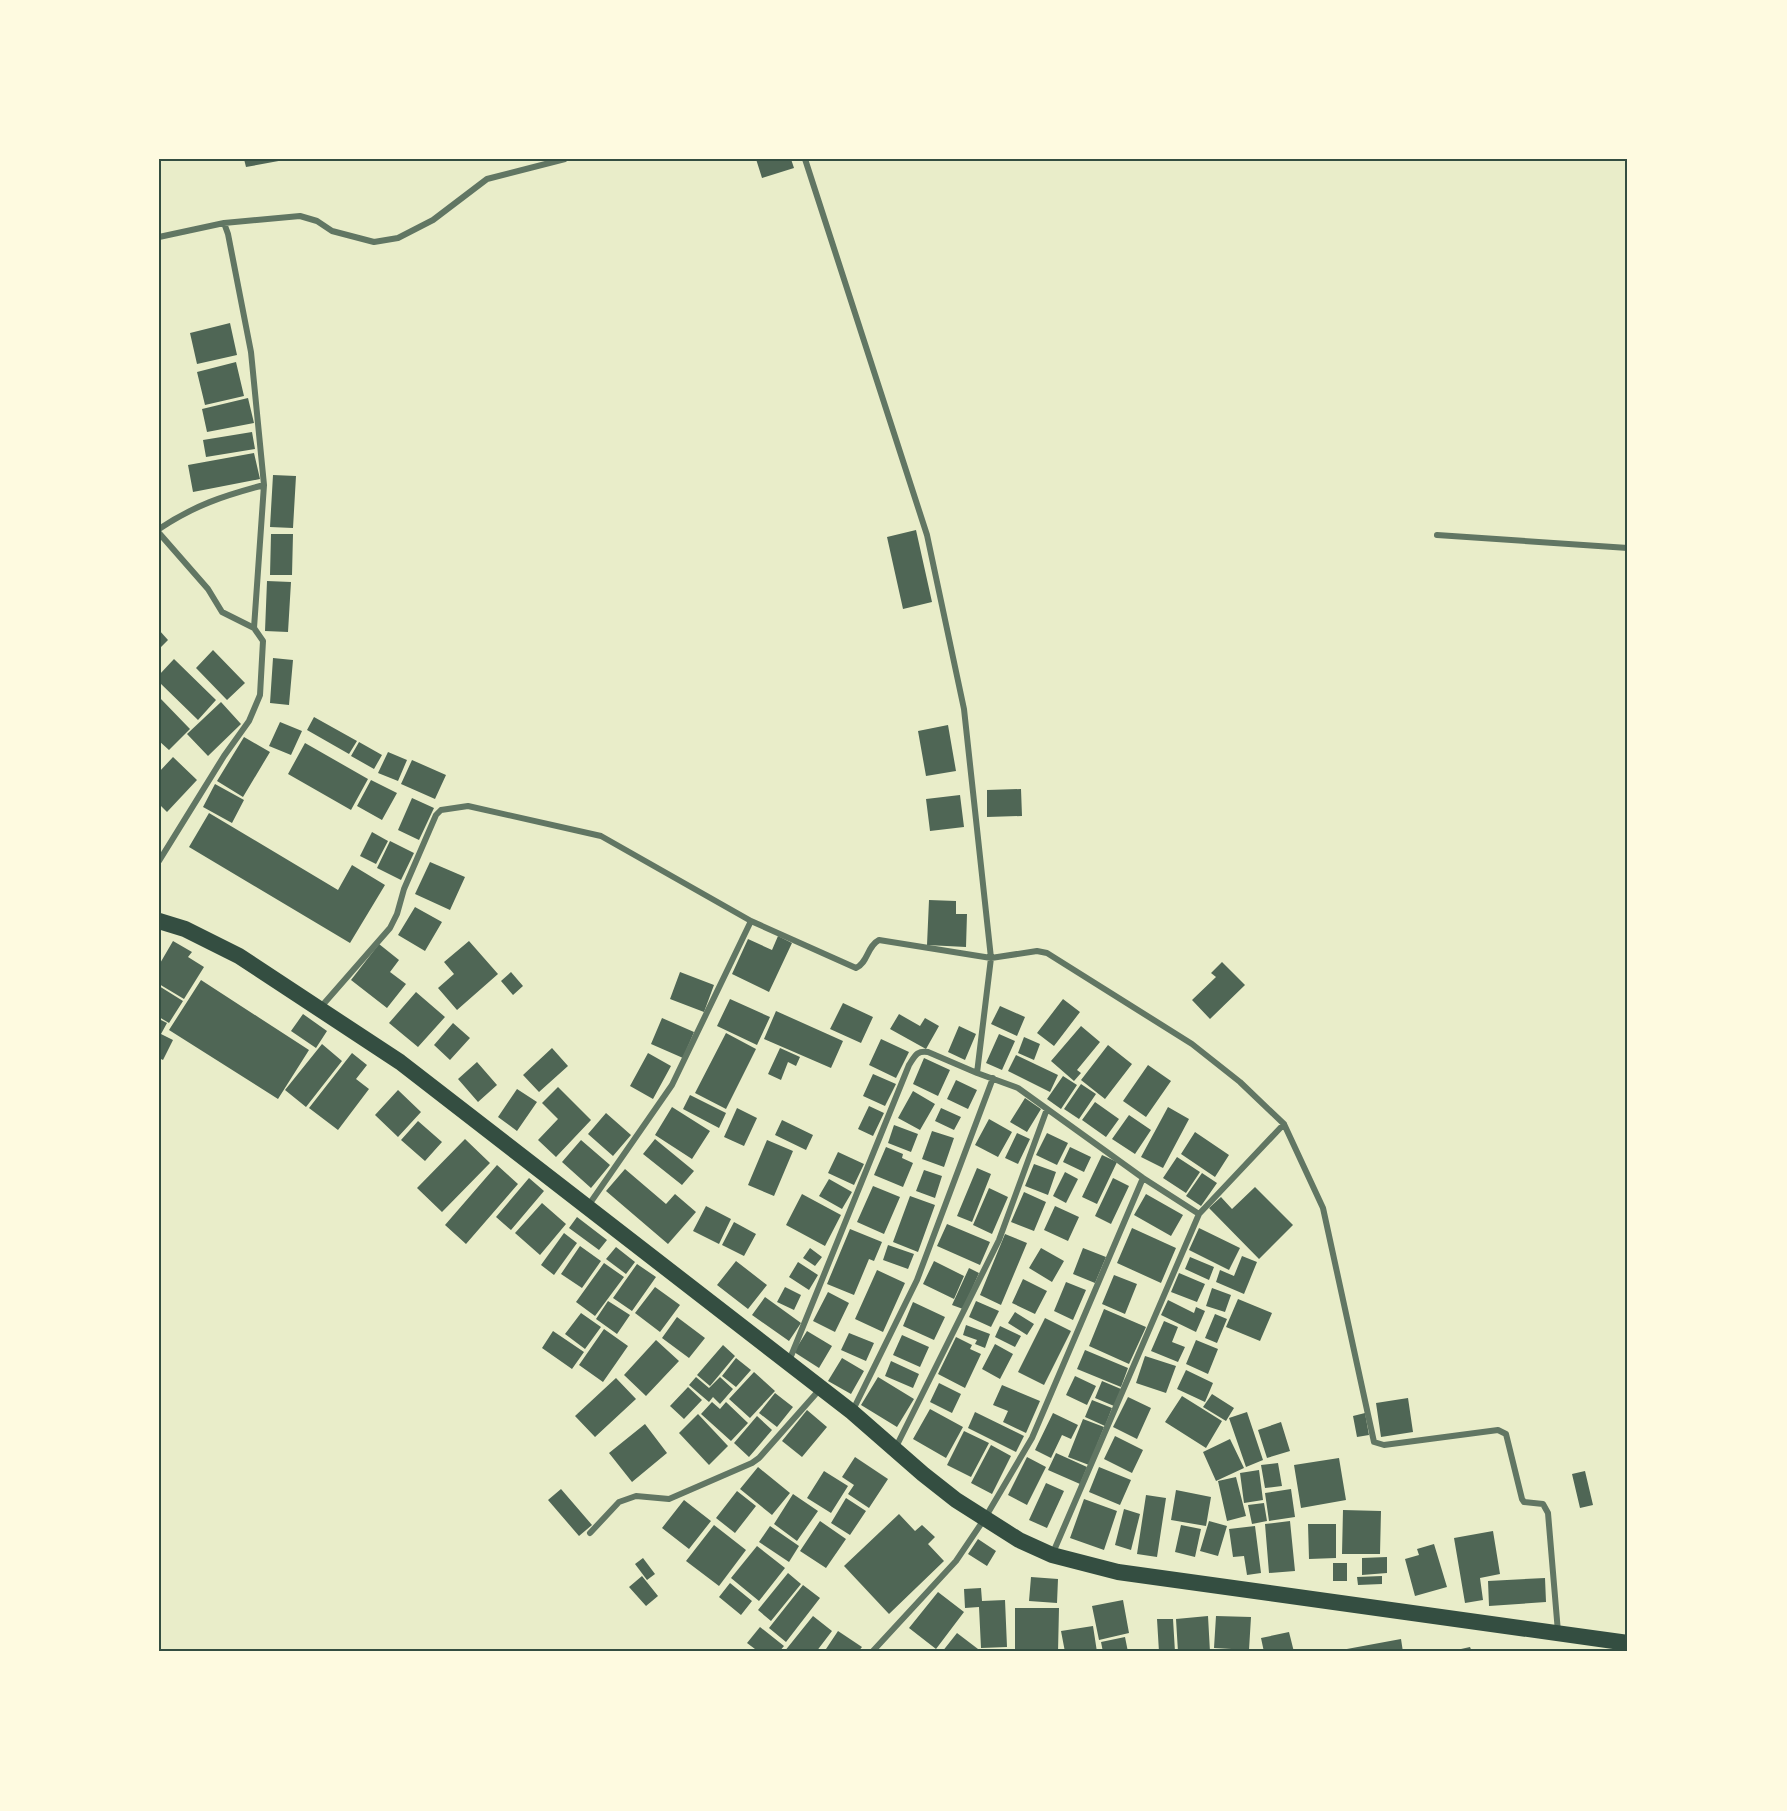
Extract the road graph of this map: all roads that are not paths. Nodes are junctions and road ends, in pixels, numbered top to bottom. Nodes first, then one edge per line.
1 (565, 159) edge
2 (805, 159) edge
3 (224, 224) junction
4 (159, 237) edge
5 (264, 485) junction
6 (159, 531) edge
7 (1437, 535) dead end
8 (1628, 548) edge
9 (254, 628) junction
10 (159, 861) edge
11 (159, 921) edge
12 (751, 921) junction
13 (991, 958) junction
14 (320, 1008) junction
15 (977, 1073) junction
16 (993, 1078) junction
17 (1047, 1109) junction
18 (1284, 1124) junction
19 (1143, 1178) junction
20 (588, 1207) junction
21 (1199, 1214) junction
22 (789, 1362) junction
23 (821, 1387) junction
24 (852, 1412) junction
25 (895, 1450) junction
26 (985, 1518) junction
27 (590, 1533) dead end
28 (1052, 1555) junction
29 (1558, 1633) junction
30 (1628, 1643) edge
31 (872, 1652) edge

1 - 3 street
2 - 13 street
3 - 4 street
3 - 5 street
5 - 6 street
5 - 9 street
6 - 9 street
7 - 8 street
9 - 10 street
11 - 14 highway
12 - 13 street
12 - 14 street
12 - 20 street
13 - 15 street
13 - 18 street
14 - 20 highway
15 - 16 street
15 - 22 street
16 - 17 street
16 - 24 street
17 - 19 street
17 - 25 street
18 - 21 street
18 - 29 street
19 - 21 street
19 - 26 street
20 - 22 highway
21 - 28 street
22 - 23 highway
23 - 24 highway
23 - 27 street
24 - 25 highway
25 - 26 highway
26 - 28 highway
26 - 31 street
28 - 29 highway
29 - 30 highway

